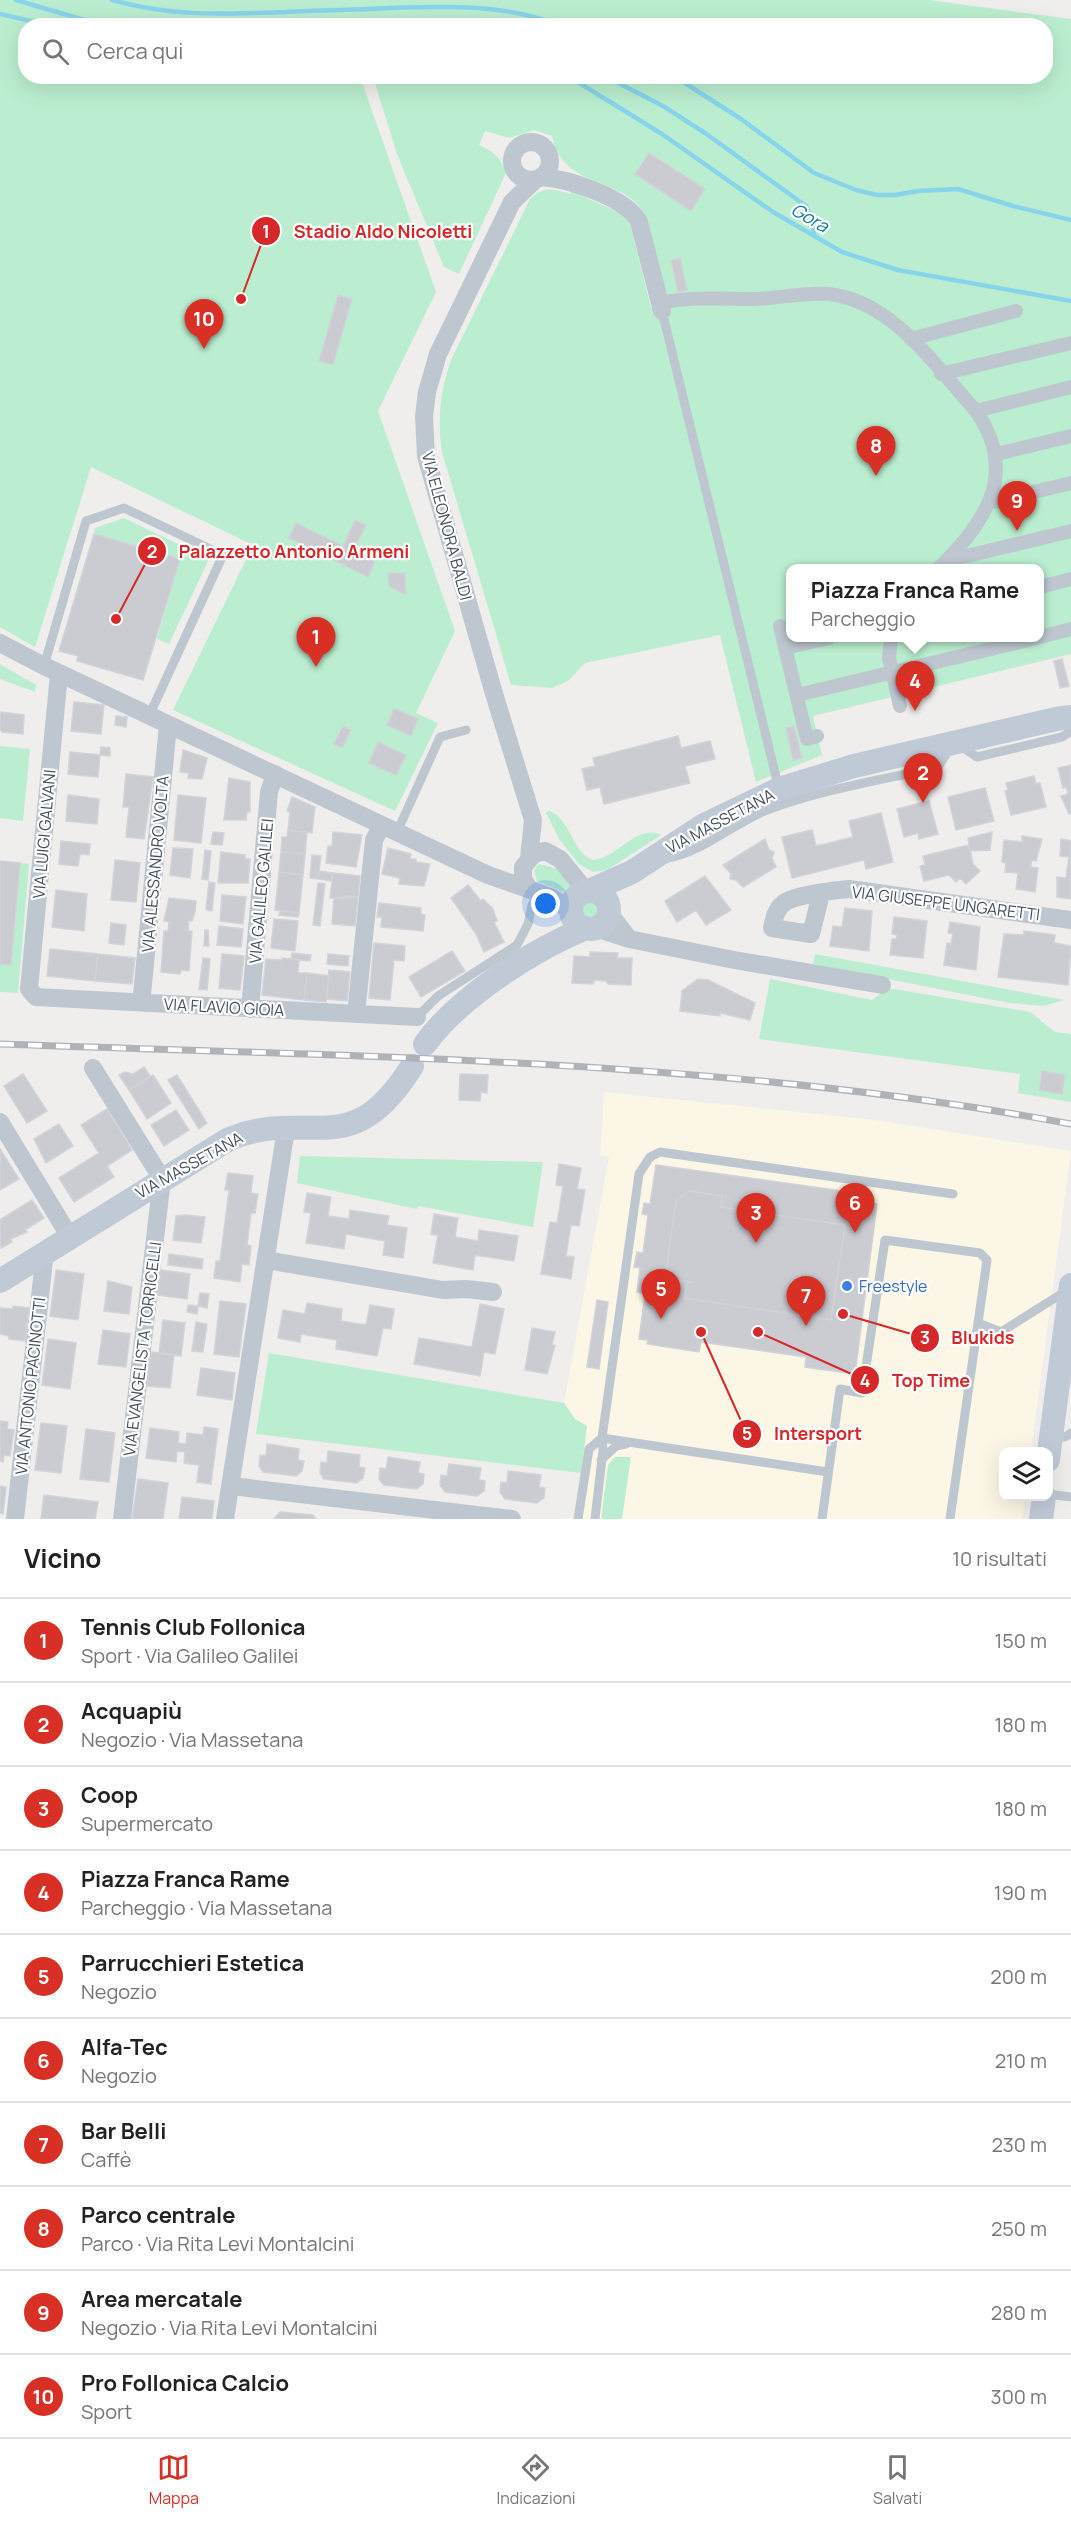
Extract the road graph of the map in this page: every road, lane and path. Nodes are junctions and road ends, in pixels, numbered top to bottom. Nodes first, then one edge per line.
1 (550, 157) junction
2 (515, 171) junction
3 (539, 178) junction
4 (574, 182) junction
5 (512, 202) junction
6 (661, 307) junction
7 (1016, 310) dead end
8 (911, 339) junction
9 (1071, 343) edge
10 (941, 374) junction
11 (1071, 387) edge
12 (976, 411) junction
13 (1071, 436) edge
14 (997, 454) junction
15 (1071, 483) edge
16 (988, 503) junction
17 (1071, 531) edge
18 (944, 564) edge
19 (947, 564) edge
20 (1071, 579) edge
21 (1044, 586) edge
22 (780, 626) dead end
23 (1071, 629) edge
24 (1044, 636) edge
25 (811, 642) edge
26 (891, 642) edge
27 (1017, 642) edge
28 (0, 643) edge
29 (785, 648) junction
30 (51, 670) junction
31 (892, 672) junction
32 (796, 695) junction
33 (900, 706) dead end
34 (149, 716) junction
35 (1067, 719) edge
36 (168, 725) junction
37 (466, 730) dead end
38 (817, 736) dead end
39 (954, 742) junction
40 (275, 774) junction
41 (779, 789) junction
42 (533, 820) junction
43 (389, 829) junction
44 (555, 855) junction
45 (526, 863) junction
46 (638, 867) junction
47 (476, 870) junction
48 (534, 891) junction
49 (588, 891) junction
50 (821, 894) dead end
51 (590, 917) junction
52 (1071, 920) edge
53 (882, 985) dead end
54 (31, 994) joint
55 (144, 1003) junction
56 (250, 1009) junction
57 (356, 1014) junction
58 (417, 1017) joint
59 (425, 1044) dead end
60 (412, 1066) dead end
61 (93, 1068) dead end
62 (0, 1122) edge
63 (286, 1129) junction
64 (162, 1179) junction
65 (953, 1194) dead end
66 (70, 1237) junction
67 (45, 1252) junction
68 (266, 1260) junction
69 (0, 1281) edge
70 (1071, 1287) edge
71 (493, 1292) dead end
72 (978, 1323) junction
73 (1061, 1434) edge
74 (602, 1438) junction
75 (628, 1444) junction
76 (1053, 1450) edge
77 (602, 1460) junction
78 (828, 1472) junction
79 (231, 1486) junction
80 (1053, 1495) edge
81 (1071, 1497) edge
82 (1043, 1501) edge
83 (15, 1519) edge
84 (122, 1519) edge
85 (225, 1519) edge
86 (512, 1519) edge
87 (578, 1519) edge
88 (595, 1519) edge
89 (822, 1519) edge
90 (951, 1519) edge
91 (1041, 1519) edge

1 - 2 street
1 - 3 street
1 - 4 street
2 - 3 street
2 - 5 street, VIA ELEONORA BALDI
3 - 4 street
3 - 5 street, VIA ELEONORA BALDI
4 - 6 street
5 - 42 street, VIA ELEONORA BALDI
6 - 8 street
6 - 41 lane
7 - 8 street
8 - 10 street
9 - 10 street
10 - 12 street
11 - 12 street
12 - 14 street
13 - 14 street
14 - 16 street
15 - 16 street
16 - 18 street
17 - 19 street
20 - 21 street
22 - 29 street
23 - 24 street
25 - 29 street
26 - 31 street
27 - 31 street
28 - 30 street
29 - 32 street
30 - 34 street
30 - 34 lane
30 - 54 street, VIA LUIGI GALVANI
31 - 32 street
31 - 33 street
32 - 38 street
34 - 36 street
35 - 39 main road, VIA MASSETANA
36 - 40 street
36 - 55 street, VIA ALESSANDRO VOLTA
37 - 43 lane
39 - 41 main road, VIA MASSETANA
39 - 46 lane
40 - 43 street
40 - 56 street, VIA GALILEO GALILEI
41 - 46 main road, VIA MASSETANA
42 - 44 street
42 - 45 street, VIA ELEONORA BALDI
43 - 47 street
43 - 57 street
44 - 45 street
44 - 49 street
45 - 47 street
45 - 48 street
46 - 49 main road, VIA MASSETANA
46 - 51 main road, VIA MASSETANA
47 - 48 street
48 - 51 street
48 - 58 lane
49 - 51 main road
50 - 52 street, VIA GIUSEPPE UNGARETTI
51 - 53 street
51 - 59 main road, VIA MASSETANA
54 - 55 street, VIA FLAVIO GIOIA
55 - 56 street, VIA FLAVIO GIOIA
56 - 57 street, VIA FLAVIO GIOIA
57 - 58 street, VIA FLAVIO GIOIA
60 - 63 main road, VIA MASSETANA
61 - 64 street
62 - 66 street
63 - 64 main road, VIA MASSETANA
63 - 68 street
64 - 66 main road, VIA MASSETANA
64 - 84 street, VIA EVANGELISTA TORRICELLI
65 - 74 lane
66 - 67 main road, VIA MASSETANA
67 - 69 main road, VIA MASSETANA
67 - 83 street, VIA ANTONIO PACINOTTI
68 - 71 street
68 - 79 street
70 - 72 lane
70 - 73 main road
72 - 78 lane
72 - 90 lane
73 - 76 main road
74 - 75 lane
74 - 77 lane
74 - 87 lane
75 - 77 lane
75 - 78 lane
77 - 88 lane
78 - 89 lane
79 - 85 street
79 - 86 street
80 - 81 lane
82 - 91 main road

